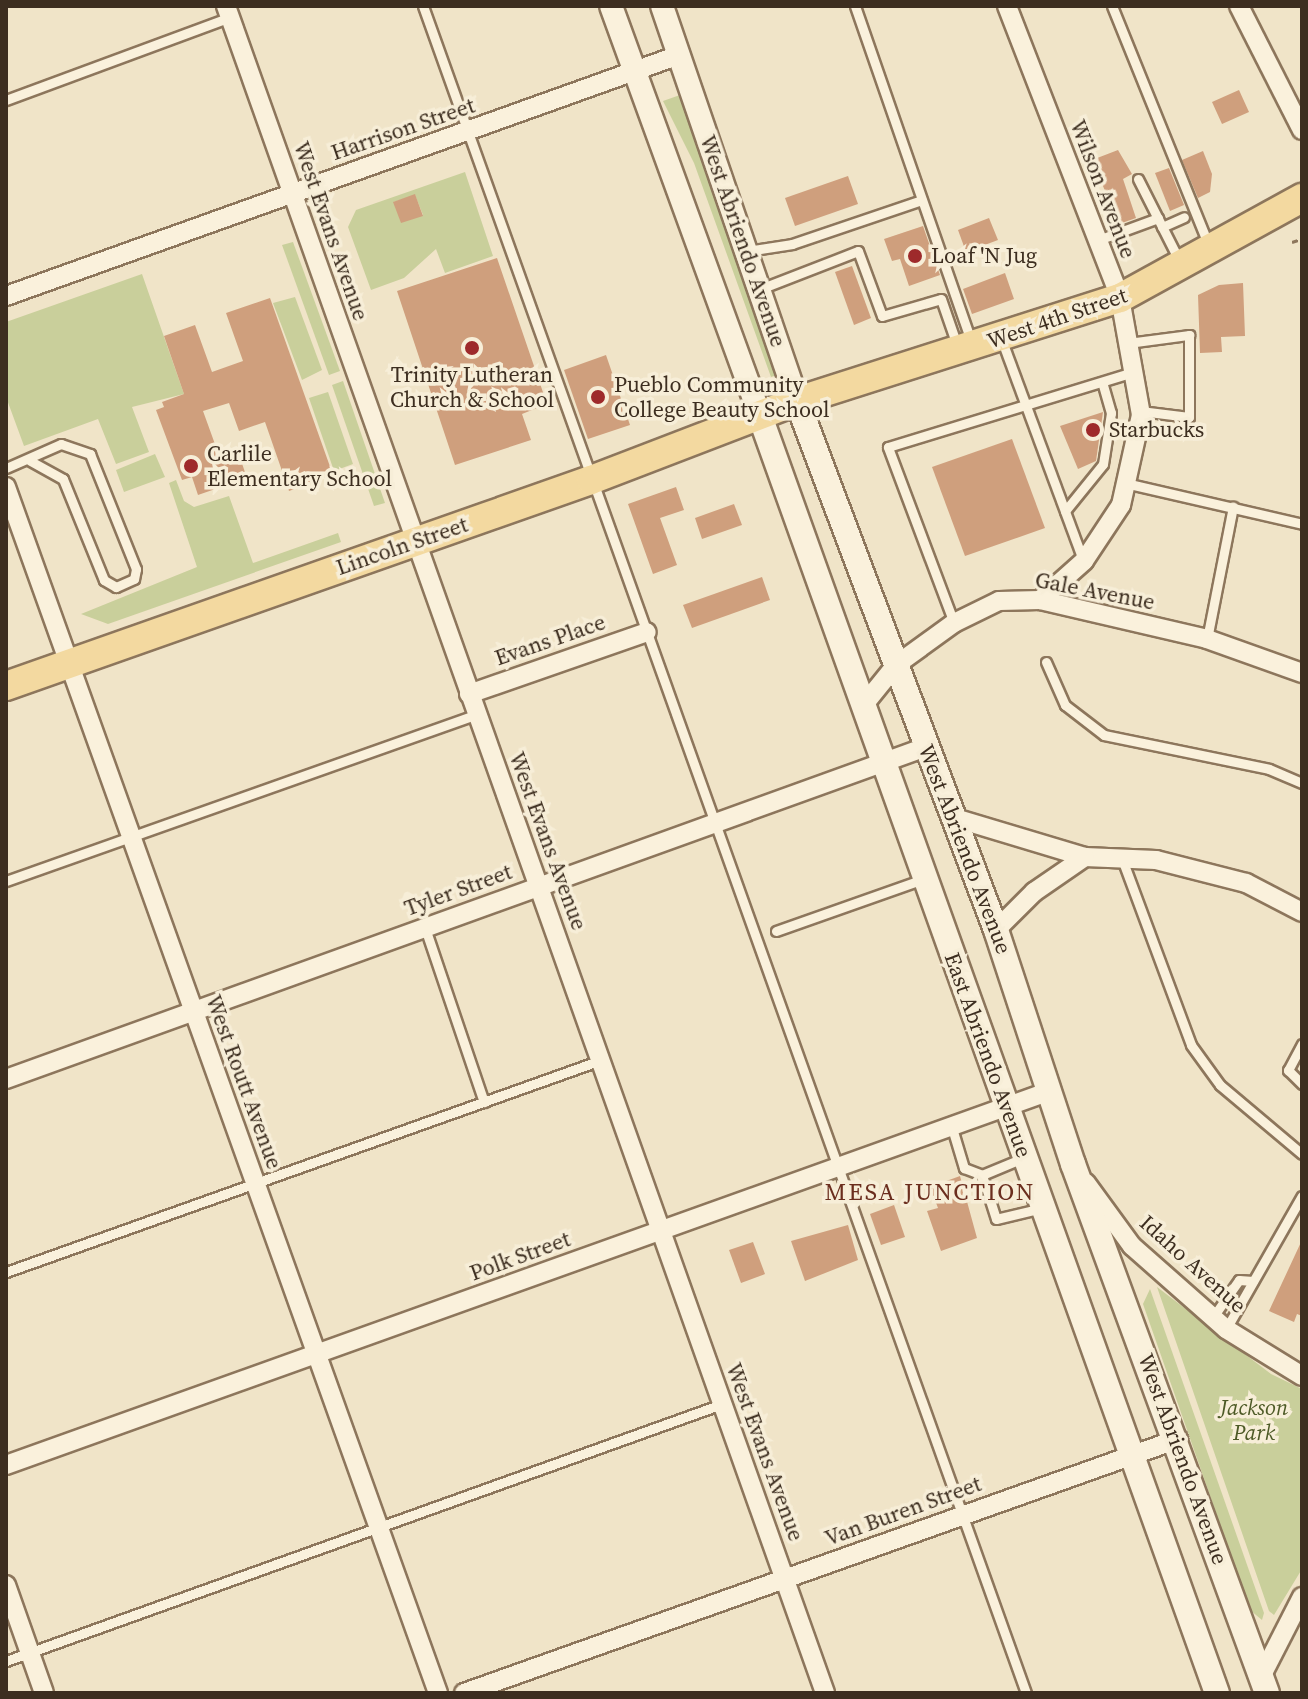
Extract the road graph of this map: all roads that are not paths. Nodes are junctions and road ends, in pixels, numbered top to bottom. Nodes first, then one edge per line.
1 (423, 6) edge
2 (611, 6) edge
3 (662, 6) edge
4 (855, 6) edge
5 (1007, 6) edge
6 (1112, 6) edge
7 (1239, 6) edge
8 (228, 12) edge
9 (679, 55) junction
10 (633, 72) junction
11 (6, 100) edge
12 (1302, 130) edge
13 (468, 132) junction
14 (1138, 179) dead end
15 (292, 192) junction
16 (1302, 198) edge
17 (922, 200) junction
18 (1184, 217) dead end
19 (1160, 223) junction
20 (1098, 240) junction
21 (1210, 249) junction
22 (747, 251) junction
23 (1181, 265) junction
24 (760, 289) junction
25 (6, 296) edge
26 (1120, 298) junction
27 (1000, 338) junction
28 (1128, 343) junction
29 (966, 349) junction
30 (1133, 372) junction
31 (1102, 382) junction
32 (797, 401) junction
33 (1024, 405) junction
34 (1140, 411) junction
35 (760, 416) junction
36 (30, 461) junction
37 (6, 468) edge
38 (591, 480) junction
39 (1125, 483) junction
40 (6, 488) edge
41 (1233, 507) junction
42 (1065, 511) junction
43 (1302, 524) edge
44 (414, 541) junction
45 (1084, 561) junction
46 (1040, 600) junction
47 (954, 623) junction
48 (647, 632) junction
49 (1207, 639) junction
50 (1046, 662) dead end
51 (69, 663) junction
52 (896, 665) junction
53 (1302, 673) edge
54 (6, 686) edge
55 (469, 694) junction
56 (862, 707) junction
57 (476, 715) junction
58 (926, 747) junction
59 (882, 763) junction
60 (1302, 783) edge
61 (955, 818) junction
62 (715, 824) junction
63 (131, 836) junction
64 (1085, 857) junction
65 (1122, 859) junction
66 (925, 879) junction
67 (6, 881) edge
68 (541, 886) junction
69 (1302, 912) edge
70 (425, 928) junction
71 (996, 930) junction
72 (776, 931) dead end
73 (193, 1011) junction
74 (1302, 1044) edge
75 (601, 1060) junction
76 (6, 1079) edge
77 (1302, 1084) edge
78 (1050, 1091) junction
79 (484, 1102) junction
80 (1006, 1108) junction
81 (952, 1128) junction
82 (1302, 1154) edge
83 (1024, 1158) junction
84 (1073, 1164) junction
85 (837, 1169) junction
86 (982, 1175) junction
87 (255, 1183) junction
88 (1302, 1196) edge
89 (1043, 1208) junction
90 (661, 1231) junction
91 (6, 1272) edge
92 (1253, 1281) junction
93 (1220, 1323) junction
94 (316, 1354) junction
95 (1302, 1376) edge
96 (722, 1404) junction
97 (1178, 1439) junction
98 (1135, 1455) junction
99 (6, 1465) edge
100 (962, 1516) junction
101 (378, 1528) junction
102 (785, 1579) junction
103 (6, 1585) edge
104 (1302, 1597) edge
105 (30, 1652) junction
106 (6, 1661) edge
107 (1264, 1685) edge
108 (44, 1693) edge
109 (438, 1693) edge
110 (464, 1693) edge
111 (825, 1693) edge
112 (1026, 1693) edge
113 (1217, 1693) edge

1 - 13 lane
2 - 10 street, West Abriendo Avenue
3 - 9 street, West Abriendo Avenue
4 - 17 lane
5 - 20 street, Wilson Avenue
6 - 21 lane
7 - 12 street
8 - 11 lane
8 - 15 street, West Evans Avenue
9 - 10 street, Harrison Street
9 - 22 street, West Abriendo Avenue
10 - 13 street, Harrison Street
10 - 35 street, West Abriendo Avenue
13 - 15 street, Harrison Street
13 - 38 lane
14 - 19 lane
15 - 25 street, Harrison Street
15 - 44 street, West Evans Avenue
16 - 21 main road, West 4th Street
17 - 22 lane
17 - 29 lane
18 - 19 lane
19 - 20 lane
19 - 23 lane
20 - 26 street, Wilson Avenue
21 - 23 main road, West 4th Street
22 - 24 street, West Abriendo Avenue
23 - 26 main road, West 4th Street
24 - 29 lane
24 - 32 street, West Abriendo Avenue
26 - 27 main road, West 4th Street
26 - 28 street, Wilson Avenue
27 - 29 main road, West 4th Street
27 - 33 lane
28 - 30 street, Wilson Avenue
28 - 34 lane
29 - 32 main road, West 4th Street
30 - 31 lane
30 - 34 street, Wilson Avenue
31 - 33 lane
31 - 42 lane
32 - 35 main road, Lincoln Street
32 - 52 main road, West Abriendo Avenue
33 - 42 lane
33 - 47 lane
34 - 39 street, Wilson Avenue
35 - 38 main road, Lincoln Street
35 - 56 main road, East Abriendo Avenue
36 - 36 lane
36 - 37 lane
38 - 44 main road, Lincoln Street
38 - 48 lane
39 - 41 lane
39 - 45 street, Wilson Avenue
40 - 51 street, West Routt Avenue
41 - 43 lane
41 - 49 lane
42 - 45 lane
44 - 51 main road, Lincoln Street
44 - 55 street, West Evans Avenue
45 - 46 street, Wilson Avenue
46 - 47 street, Gale Avenue
46 - 49 street, Gale Avenue
47 - 52 street, Gale Avenue
48 - 55 street, Evans Place
48 - 62 lane
49 - 53 street, Gale Avenue
50 - 60 lane
51 - 54 main road, Lincoln Street
51 - 63 street, West Routt Avenue
52 - 56 street, Gale Avenue
52 - 58 main road, West Abriendo Avenue
55 - 57 street, West Evans Avenue
56 - 59 main road, East Abriendo Avenue
57 - 63 lane
57 - 68 street, West Evans Avenue
58 - 59 street, Tyler Street
58 - 61 main road, West Abriendo Avenue
59 - 62 street, Tyler Street
59 - 66 main road, East Abriendo Avenue
61 - 64 street
61 - 71 main road, West Abriendo Avenue
62 - 68 street, Tyler Street
62 - 85 lane
63 - 67 lane
63 - 73 street, West Routt Avenue
64 - 65 street
64 - 71 street
65 - 69 street
65 - 82 lane
66 - 72 lane
66 - 80 main road, East Abriendo Avenue
68 - 70 street, Tyler Street
68 - 75 street, West Evans Avenue
70 - 73 street, Tyler Street
70 - 79 lane
71 - 78 main road, West Abriendo Avenue
73 - 76 street, Tyler Street
73 - 87 street, West Routt Avenue
74 - 77 lane
75 - 79 lane
75 - 90 street, West Evans Avenue
78 - 80 street, Polk Street
78 - 84 main road, West Abriendo Avenue
79 - 87 lane
80 - 81 street, Polk Street
80 - 83 main road, East Abriendo Avenue
81 - 85 street, Polk Street
81 - 86 lane
83 - 86 lane
83 - 89 main road, East Abriendo Avenue
84 - 93 street, Idaho Avenue
84 - 97 main road, West Abriendo Avenue
85 - 90 street, Polk Street
85 - 100 lane
86 - 89 lane
87 - 91 lane
87 - 94 street, West Routt Avenue
88 - 92 lane
89 - 98 main road, East Abriendo Avenue
90 - 94 street, Polk Street
90 - 96 street, West Evans Avenue
92 - 93 lane
92 - 93 lane
93 - 95 street, Idaho Avenue
94 - 99 street, Polk Street
94 - 101 street, West Routt Avenue
96 - 101 lane
96 - 102 street, West Evans Avenue
97 - 98 street, Van Buren Street
97 - 107 main road, West Abriendo Avenue
98 - 100 street, Van Buren Street
98 - 113 main road, East Abriendo Avenue
100 - 102 street, Van Buren Street
100 - 112 lane
101 - 105 lane
101 - 109 street, West Routt Avenue
102 - 110 street, Van Buren Street
102 - 111 street, West Evans Avenue
103 - 105 street
104 - 107 street
105 - 106 lane
105 - 108 street

